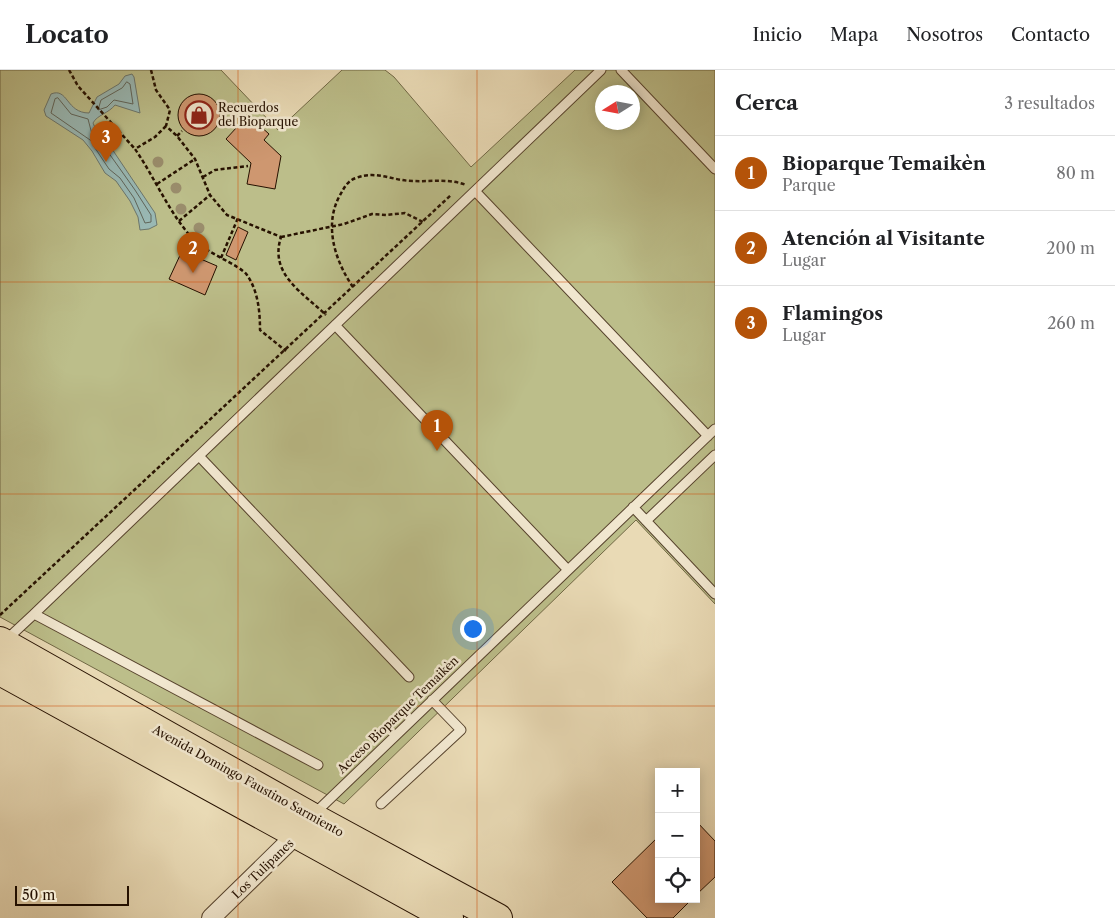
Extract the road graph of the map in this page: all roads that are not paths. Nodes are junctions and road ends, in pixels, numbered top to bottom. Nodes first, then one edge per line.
1 (602, 70) edge
2 (621, 70) edge
3 (715, 169) edge
4 (475, 191) junction
5 (335, 325) junction
6 (712, 432) edge
7 (715, 455) edge
8 (199, 456) junction
9 (633, 507) junction
10 (646, 521) junction
11 (568, 570) junction
12 (715, 594) edge
13 (34, 614) junction
14 (1, 642) edge
15 (0, 671) edge
16 (409, 677) dead end
17 (432, 700) junction
18 (318, 764) dead end
19 (382, 804) dead end
20 (305, 826) junction
21 (211, 918) edge
22 (449, 918) edge
23 (498, 918) edge

1 - 4 lane
2 - 3 lane
4 - 5 lane
4 - 6 lane
5 - 8 lane
5 - 11 lane
6 - 9 lane, Acceso Bioparque Temaikèn
7 - 10 lane
8 - 13 lane
8 - 16 lane
9 - 10 lane
9 - 11 lane, Acceso Bioparque Temaikèn
10 - 12 lane
11 - 17 lane, Acceso Bioparque Temaikèn
13 - 14 lane
13 - 18 lane
14 - 20 main road, Avenida Domingo Faustino Sarmiento
15 - 20 main road, Avenida Domingo Faustino Sarmiento
17 - 19 lane
17 - 20 lane, Acceso Bioparque Temaikèn
20 - 21 street, Los Tulipanes
20 - 22 main road, Avenida Domingo Faustino Sarmiento
20 - 23 main road, Avenida Domingo Faustino Sarmiento

